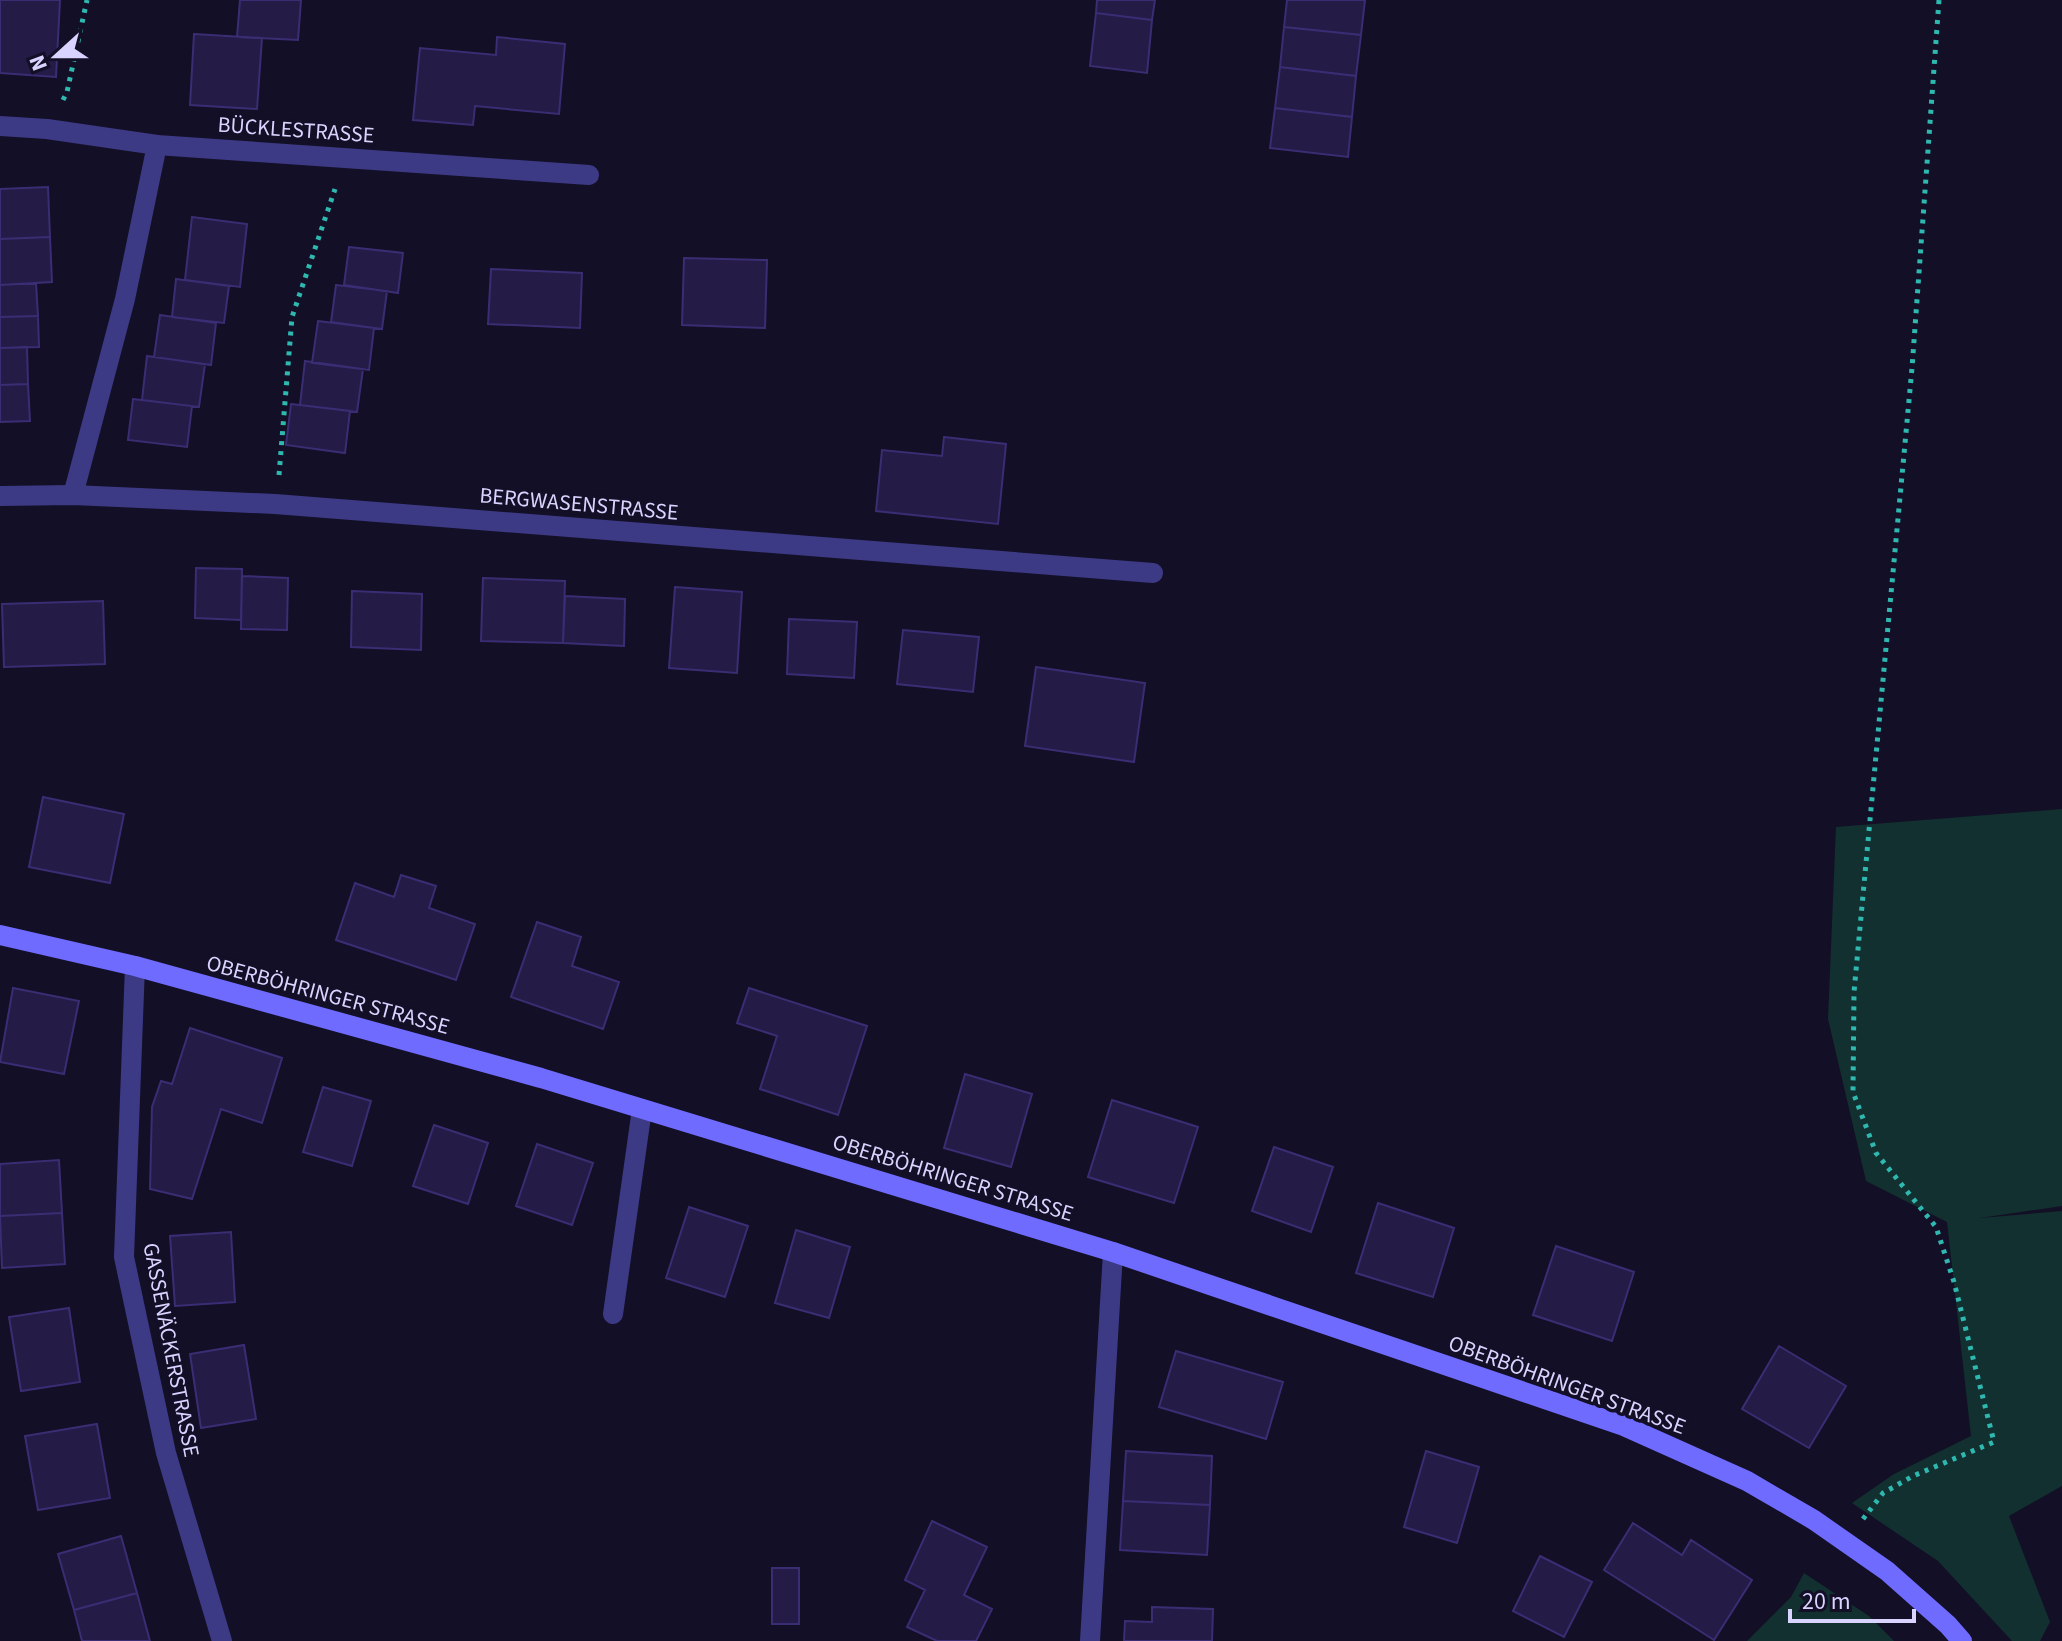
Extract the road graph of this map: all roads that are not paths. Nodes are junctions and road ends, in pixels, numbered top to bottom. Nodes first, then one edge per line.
1 (0, 126) edge
2 (157, 145) junction
3 (589, 175) dead end
4 (73, 495) junction
5 (0, 496) edge
6 (1153, 573) dead end
7 (0, 935) edge
8 (135, 966) junction
9 (642, 1109) junction
10 (1113, 1252) junction
11 (613, 1314) dead end
12 (222, 1641) edge
13 (1090, 1641) edge
14 (1962, 1641) edge

1 - 2 street, BÜCKLESTRASSE
2 - 3 street, BÜCKLESTRASSE
2 - 4 street
4 - 5 street, BERGWASENSTRASSE
4 - 6 street, BERGWASENSTRASSE
7 - 8 street, OBERBÖHRINGER STRASSE
8 - 9 street, OBERBÖHRINGER STRASSE
8 - 12 street, GASSENÄCKERSTRASSE
9 - 10 street, OBERBÖHRINGER STRASSE
9 - 11 street
10 - 13 street
10 - 14 street, OBERBÖHRINGER STRASSE

